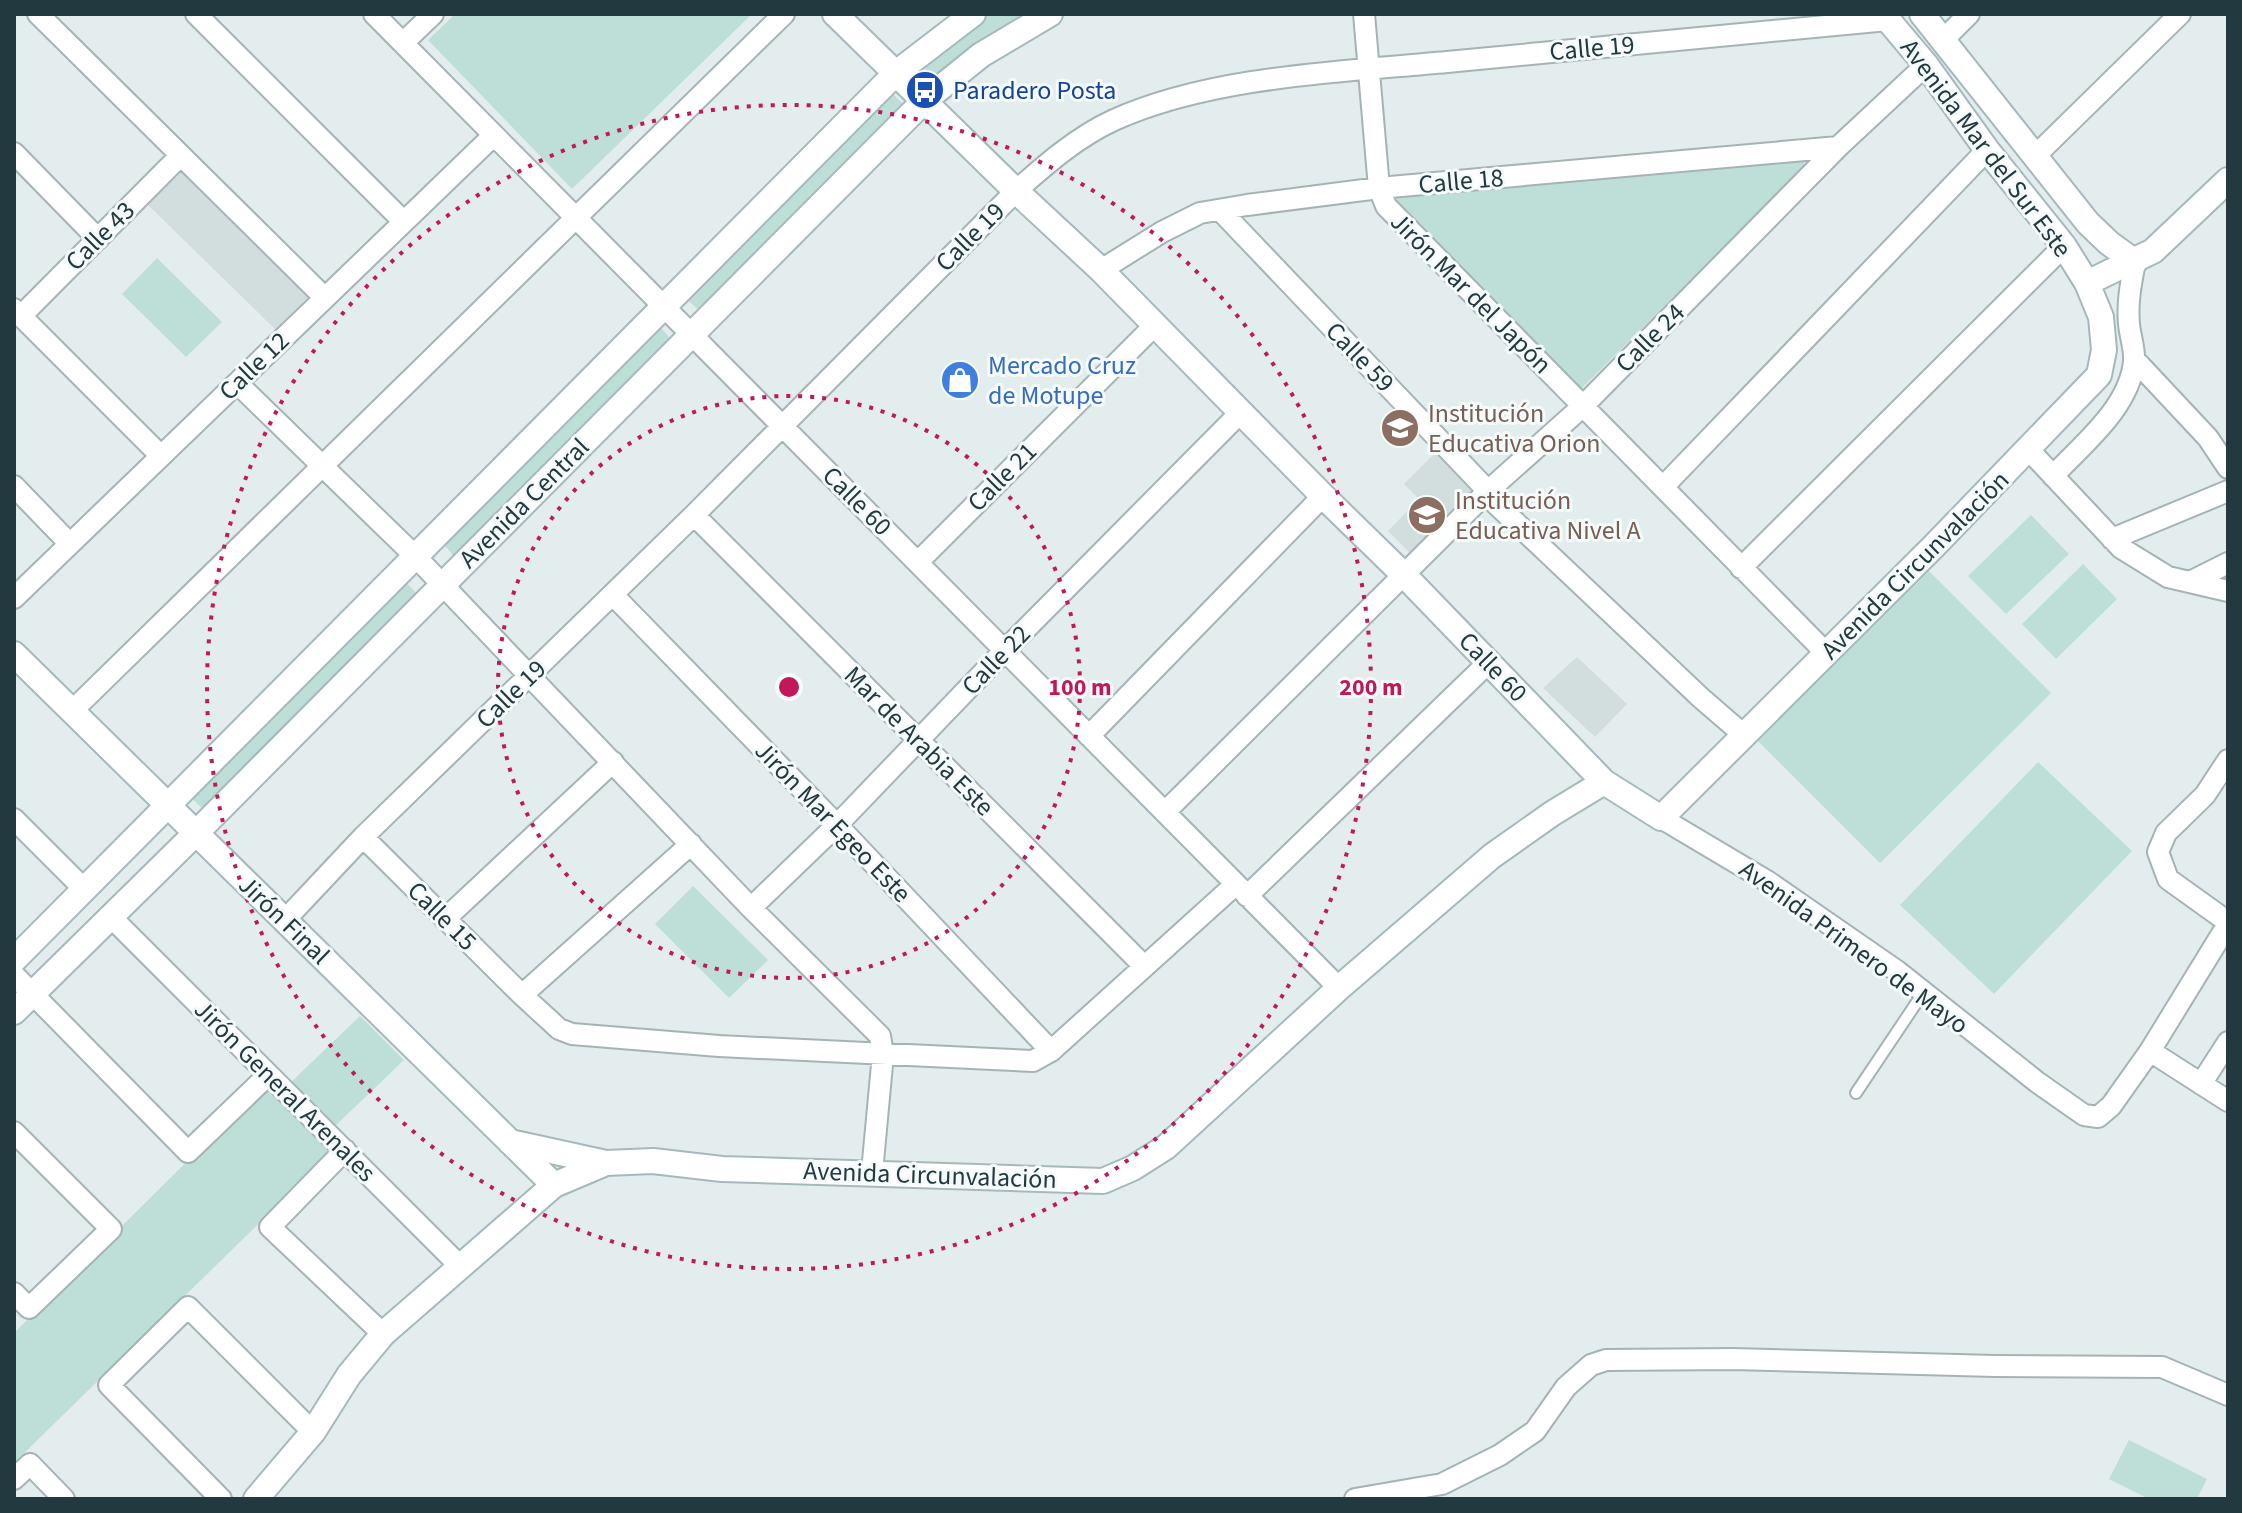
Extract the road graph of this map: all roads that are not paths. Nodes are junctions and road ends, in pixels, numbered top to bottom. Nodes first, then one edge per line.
1 (38, 14) edge
2 (196, 14) edge
3 (374, 14) edge
4 (433, 14) edge
5 (784, 14) edge
6 (835, 14) edge
7 (973, 14) edge
8 (1050, 14) edge
9 (1364, 14) edge
10 (1922, 14) edge
11 (1969, 14) edge
12 (2180, 14) edge
13 (1885, 17) edge
14 (1943, 40) junction
15 (403, 43) junction
16 (1926, 65) junction
17 (1368, 69) junction
18 (896, 73) junction
19 (924, 101) junction
20 (494, 135) junction
21 (1838, 147) junction
22 (1987, 150) junction
23 (14, 153) edge
24 (180, 156) junction
25 (2035, 156) junction
26 (2228, 180) edge
27 (1379, 188) junction
28 (1016, 191) junction
29 (1220, 210) junction
30 (576, 217) junction
31 (404, 222) junction
32 (98, 239) junction
33 (2064, 246) junction
34 (2135, 262) junction
35 (1101, 270) junction
36 (2087, 283) junction
37 (325, 298) junction
38 (665, 307) junction
39 (17, 313) edge
40 (1155, 325) junction
41 (693, 335) junction
42 (2134, 359) junction
43 (237, 383) junction
44 (1583, 406) junction
45 (1241, 412) junction
46 (782, 425) junction
47 (2028, 449) junction
48 (161, 456) junction
49 (322, 467) junction
50 (2228, 468) edge
51 (2053, 476) junction
52 (14, 486) edge
53 (1663, 487) junction
54 (1488, 491) junction
55 (2228, 491) edge
56 (1323, 496) junction
57 (694, 515) junction
58 (2112, 539) junction
59 (70, 544) junction
60 (416, 557) junction
61 (918, 562) junction
62 (2228, 563) edge
63 (1741, 568) junction
64 (1405, 576) junction
65 (2190, 582) junction
66 (440, 586) junction
67 (2228, 591) edge
68 (613, 595) junction
69 (14, 598) edge
70 (1005, 650) junction
71 (14, 654) edge
72 (1827, 654) junction
73 (1489, 662) junction
74 (531, 676) junction
75 (71, 712) junction
76 (1089, 736) junction
77 (1745, 736) junction
78 (919, 741) junction
79 (613, 762) junction
80 (2225, 769) edge
81 (1604, 782) junction
82 (168, 807) junction
83 (1166, 811) junction
84 (1661, 818) junction
85 (14, 819) edge
86 (837, 825) junction
87 (195, 834) junction
88 (363, 837) junction
89 (691, 844) junction
90 (85, 890) junction
91 (1241, 890) junction
92 (751, 908) junction
93 (111, 917) junction
94 (445, 919) junction
95 (284, 921) junction
96 (2228, 923) edge
97 (14, 960) edge
98 (1144, 966) junction
99 (14, 975) edge
100 (1339, 988) junction
101 (1923, 993) junction
102 (32, 994) junction
103 (522, 995) junction
104 (14, 1012) edge
105 (2228, 1042) edge
106 (1051, 1051) junction
107 (2150, 1051) junction
108 (883, 1054) junction
109 (268, 1075) junction
110 (2201, 1084) junction
111 (1856, 1093) dead end
112 (2228, 1101) edge
113 (14, 1132) edge
114 (510, 1142) junction
115 (345, 1150) junction
116 (606, 1163) junction
117 (872, 1172) junction
118 (554, 1185) junction
119 (460, 1266) junction
120 (14, 1293) edge
121 (383, 1334) junction
122 (2228, 1395) edge
123 (313, 1432) junction
124 (14, 1479) edge
125 (64, 1499) edge
126 (221, 1499) edge
127 (256, 1499) edge
128 (1355, 1499) edge

1 - 24 street
2 - 31 street
3 - 15 street, Calle 60
4 - 15 street
5 - 30 street
6 - 18 street, Calle 60
7 - 18 street, Avenida Central
8 - 19 street, Avenida Central
9 - 17 street, Jirón Mar del Japón
10 - 14 street, Avenida Mar del Sur Este
11 - 14 street
12 - 25 street
13 - 16 street, Avenida Mar del Sur Este
13 - 17 street, Calle 19
14 - 25 street, Avenida Mar del Sur Este
15 - 20 street, Calle 60
16 - 21 street, Calle 24
16 - 22 street, Avenida Mar del Sur Este
17 - 27 street, Jirón Mar del Japón
17 - 28 street, Calle 19
18 - 19 street, Calle 60
18 - 38 street, Avenida Central
19 - 28 street, Calle 60
19 - 41 street, Avenida Central
20 - 30 street, Calle 60
20 - 31 street, Calle 12
21 - 27 street, Calle 18
21 - 44 street, Calle 24
22 - 33 street, Avenida Mar del Sur Este
22 - 53 street
23 - 32 street
24 - 32 street, Calle 43
24 - 37 street
25 - 34 street, Avenida Mar del Sur Este
26 - 34 street
27 - 29 street, Calle 18
27 - 44 street, Jirón Mar del Japón
28 - 35 street, Calle 60
28 - 46 street, Calle 19
29 - 35 street, Calle 18
29 - 54 street, Calle 59
30 - 38 street, Calle 60
30 - 49 street
31 - 37 street, Calle 12
32 - 39 street, Calle 43
33 - 36 street, Avenida Mar del Sur Este
33 - 63 street
34 - 36 street
34 - 42 street
35 - 40 street, Calle 60
36 - 47 street, Avenida Circunvalación
37 - 43 street, Calle 12
38 - 41 street, Calle 60
38 - 60 street, Avenida Central
39 - 48 street
40 - 45 street, Calle 60
40 - 61 street, Calle 21
41 - 46 street, Calle 60
41 - 66 street, Avenida Central
42 - 50 street
42 - 51 street
43 - 48 street, Calle 12
43 - 49 street
44 - 53 street, Jirón Mar del Japón
44 - 54 street, Calle 24
45 - 56 street, Calle 60
45 - 70 street, Calle 22
46 - 57 street, Calle 19
46 - 61 street, Calle 60
47 - 51 street
47 - 72 street, Avenida Circunvalación
48 - 59 street, Calle 12
49 - 60 street
49 - 75 street
51 - 58 street
52 - 59 street
53 - 63 street, Jirón Mar del Japón
54 - 64 street, Calle 24
54 - 77 street, Calle 59
55 - 58 street
56 - 64 street, Calle 60
56 - 76 street
57 - 68 street, Calle 19
57 - 78 street, Mar de Arabia Este
58 - 65 street
59 - 69 street, Calle 12
60 - 66 street
60 - 82 street, Avenida Central
61 - 70 street, Calle 60
62 - 65 street
63 - 72 street, Jirón Mar del Japón
64 - 73 street, Calle 60
64 - 83 street, Calle 24
65 - 67 street
66 - 74 street
66 - 87 street, Avenida Central
68 - 74 street, Calle 19
68 - 86 street, Jirón Mar Egeo Este
70 - 76 street, Calle 60
70 - 78 street, Calle 22
71 - 75 street, Jirón Final
72 - 77 street, Avenida Circunvalación
73 - 81 street, Calle 60
73 - 91 street
74 - 79 street
74 - 88 street, Calle 19
75 - 82 street, Jirón Final
76 - 83 street, Calle 60
77 - 84 street, Avenida Circunvalación
78 - 86 street, Calle 22
78 - 98 street, Mar de Arabia Este
79 - 89 street
79 - 94 street
80 - 96 street
81 - 84 street, Avenida Primero de Mayo
81 - 100 street, Avenida Circunvalación
82 - 87 street, Jirón Final
82 - 90 street, Avenida Central
83 - 91 street, Calle 60
84 - 101 street, Avenida Primero de Mayo
85 - 90 street
86 - 92 street, Calle 22
86 - 106 street, Jirón Mar Egeo Este
87 - 93 street, Avenida Central
87 - 95 street, Jirón Final
88 - 94 street, Calle 15
88 - 95 street, Calle 19
89 - 92 street
89 - 103 street
90 - 97 street, Avenida Central
91 - 98 street
91 - 100 street, Calle 60
92 - 108 street
93 - 102 street, Avenida Central
93 - 109 street, Jirón General Arenales
94 - 103 street, Calle 15
95 - 114 street, Jirón Final
96 - 107 street
98 - 106 street
99 - 102 street
100 - 117 street, Avenida Circunvalación
101 - 107 street, Avenida Primero de Mayo
101 - 111 lane
102 - 104 street, Avenida Central
102 - 109 street
103 - 108 street, Calle 15
105 - 110 street
106 - 108 street, Calle 15
107 - 110 street
108 - 117 street
109 - 115 street, Jirón General Arenales
110 - 112 street
113 - 120 street
114 - 116 street
114 - 118 street, Jirón Final
115 - 119 street, Jirón General Arenales
115 - 121 street
116 - 117 street, Avenida Circunvalación
116 - 118 street, Avenida Circunvalación
118 - 119 street, Avenida Circunvalación
119 - 121 street, Avenida Circunvalación
121 - 123 street, Avenida Circunvalación
122 - 128 street
123 - 126 street
123 - 127 street, Avenida Circunvalación
124 - 125 street

